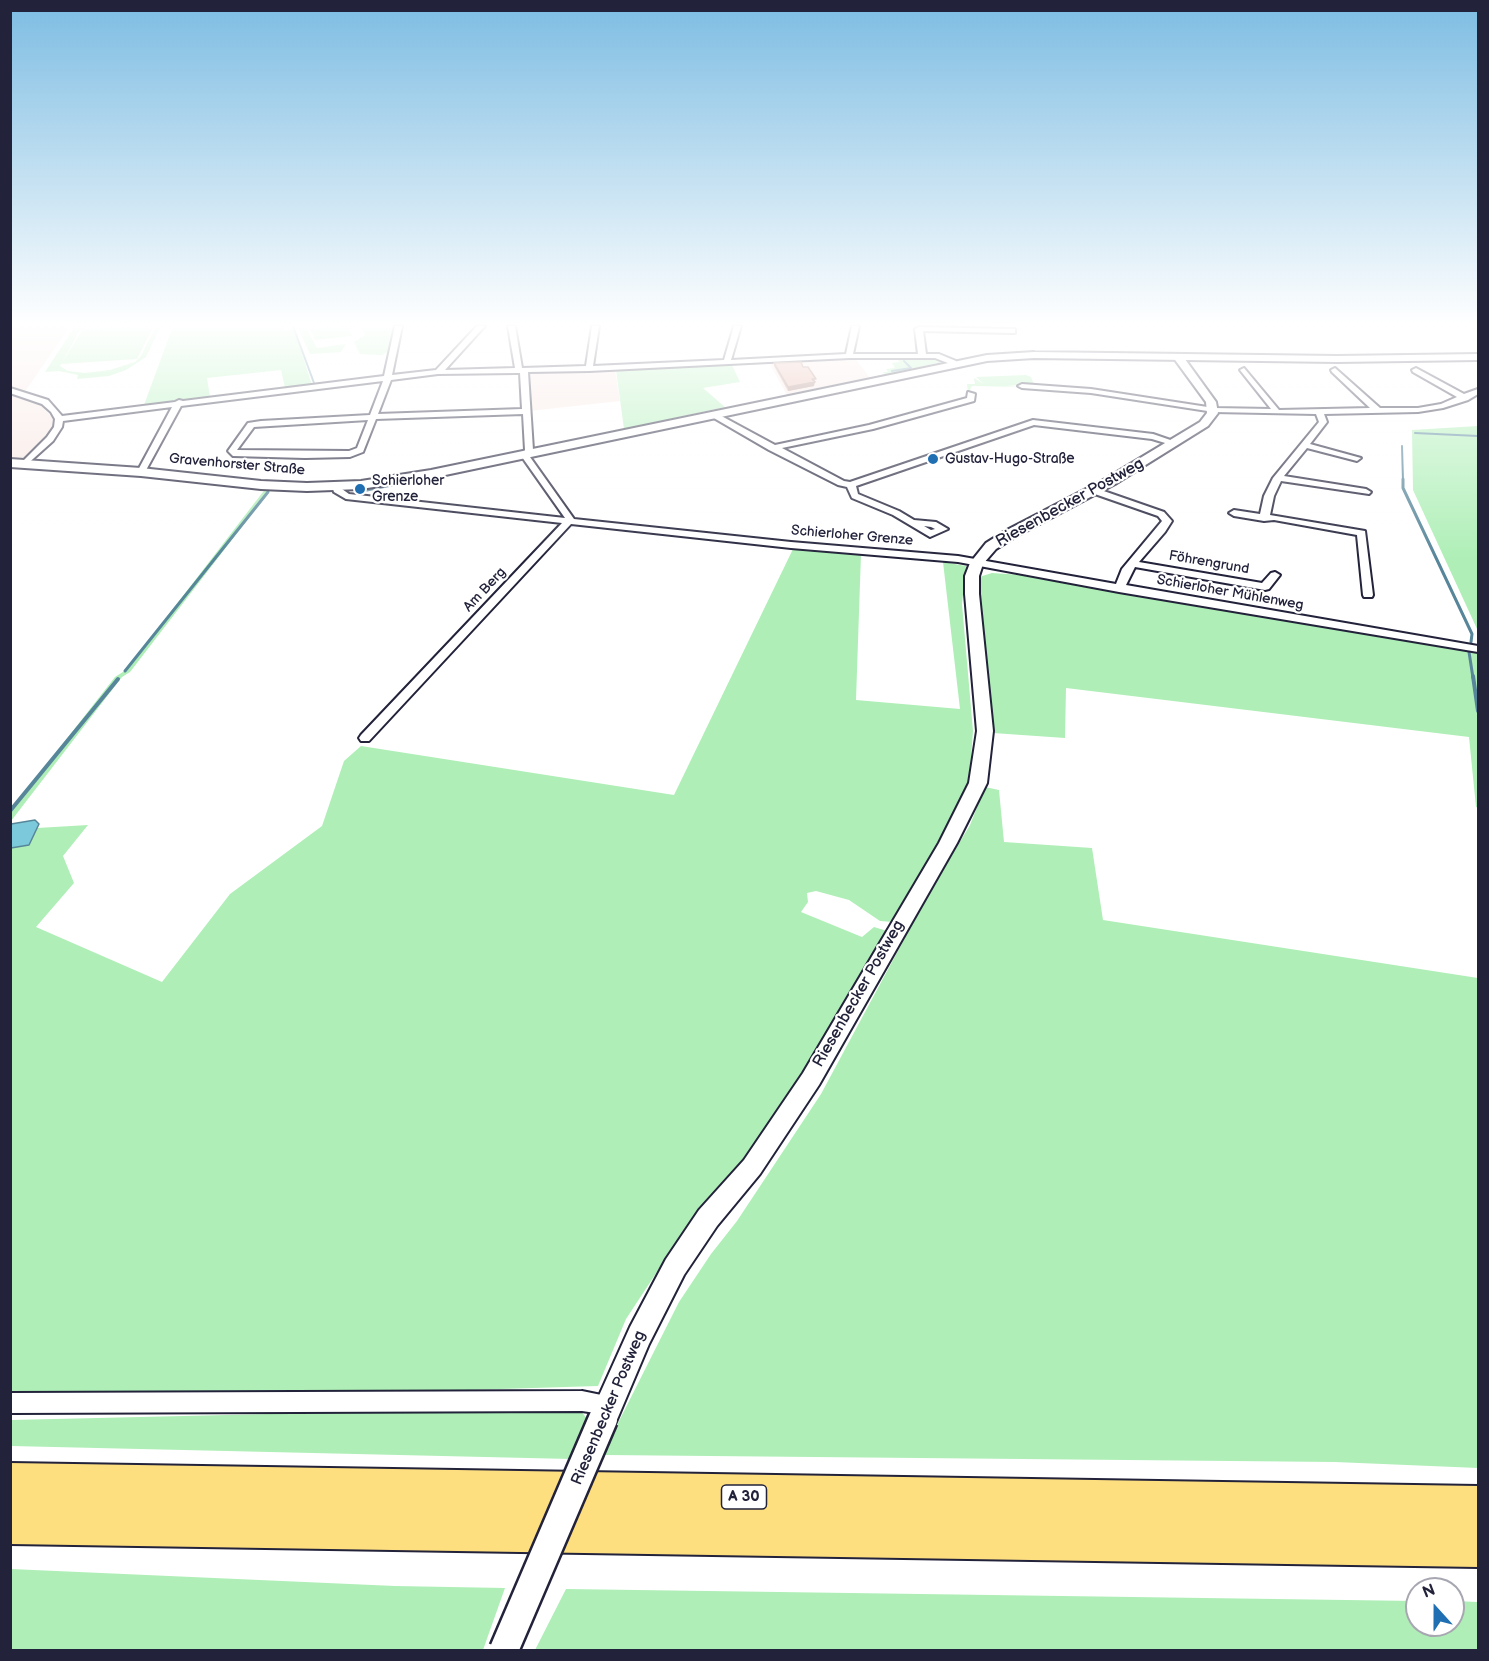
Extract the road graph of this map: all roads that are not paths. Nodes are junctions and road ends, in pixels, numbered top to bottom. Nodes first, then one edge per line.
1 (47, 404) edge
2 (168, 404) edge
3 (178, 404) edge
4 (378, 404) edge
5 (524, 404) edge
6 (761, 404) edge
7 (955, 404) edge
8 (1172, 404) edge
9 (1211, 404) edge
10 (1270, 404) edge
11 (1370, 404) edge
12 (1446, 404) edge
13 (1214, 410) junction
14 (1377, 410) junction
15 (525, 411) junction
16 (1319, 411) junction
17 (1277, 412) junction
18 (711, 414) junction
19 (373, 417) junction
20 (59, 419) junction
21 (1175, 443) junction
22 (1305, 445) junction
23 (772, 448) junction
24 (528, 453) junction
25 (1357, 458) dead end
26 (10, 463) edge
27 (24, 464) junction
28 (141, 472) junction
29 (1278, 478) junction
30 (851, 485) junction
31 (337, 486) junction
32 (1095, 491) junction
33 (1366, 492) dead end
34 (1234, 513) dead end
35 (1264, 518) junction
36 (569, 521) junction
37 (914, 523) dead end
38 (977, 563) junction
39 (1133, 564) junction
40 (1275, 574) dead end
41 (1119, 589) junction
42 (1368, 595) dead end
43 (1479, 649) edge
44 (365, 738) dead end
45 (10, 1403) edge
46 (606, 1412) junction
47 (10, 1484) edge
48 (1479, 1508) edge
49 (10, 1523) edge
50 (1479, 1546) edge
51 (504, 1650) edge

1 - 20 street
2 - 20 street
3 - 28 street
4 - 19 street
5 - 15 street
6 - 18 main road, Gravenhorster Straße
7 - 23 street
8 - 13 street
9 - 13 street
10 - 17 street
11 - 14 street
12 - 14 street
13 - 17 street
13 - 21 street, Riesenbecker Postweg
14 - 16 street
15 - 19 street
15 - 24 street
16 - 17 street
16 - 22 street
18 - 23 street
18 - 24 main road, Gravenhorster Straße
19 - 19 street
20 - 27 street
21 - 30 street
21 - 32 street, Riesenbecker Postweg
22 - 25 street
22 - 29 street
23 - 30 street
24 - 31 main road, Gravenhorster Straße
24 - 36 street
26 - 27 main road, Gravenhorster Straße
27 - 28 main road, Gravenhorster Straße
28 - 31 main road, Gravenhorster Straße
29 - 33 street
29 - 35 street
30 - 37 street
31 - 36 street, Schierloher Grenze
32 - 38 street, Riesenbecker Postweg
32 - 39 street, Föhrengrund
34 - 35 street
35 - 42 street
36 - 38 street, Schierloher Grenze
36 - 44 street, Am Berg
38 - 41 street, Schierloher Mühlenweg
38 - 46 street, Riesenbecker Postweg
39 - 40 street, Föhrengrund
39 - 41 street, Föhrengrund
41 - 43 street, Schierloher Mühlenweg
45 - 46 street
46 - 51 street, Riesenbecker Postweg, bridge
47 - 48 highway, A 30
49 - 50 highway

